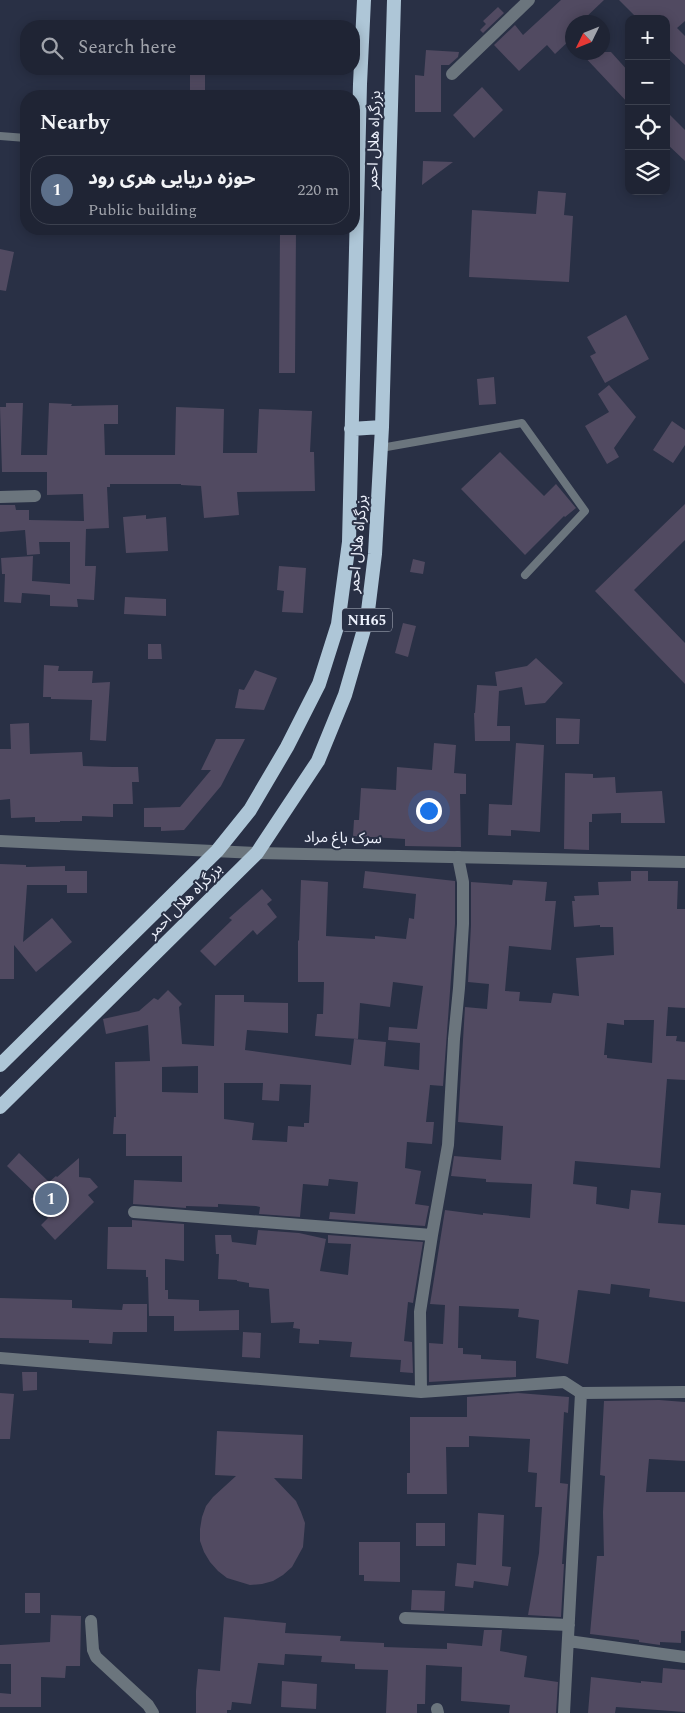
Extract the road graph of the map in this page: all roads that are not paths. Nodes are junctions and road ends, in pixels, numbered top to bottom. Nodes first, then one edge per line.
1 (364, 0) edge
2 (394, 0) edge
3 (529, 0) edge
4 (452, 74) dead end
5 (359, 90) edge
6 (0, 136) edge
7 (20, 138) edge
8 (355, 235) edge
9 (382, 427) junction
10 (351, 429) junction
11 (381, 448) junction
12 (35, 496) dead end
13 (0, 497) edge
14 (525, 575) dead end
15 (0, 842) edge
16 (217, 851) junction
17 (257, 853) junction
18 (458, 857) junction
19 (685, 862) edge
20 (0, 1065) edge
21 (0, 1107) edge
22 (134, 1212) dead end
23 (432, 1235) junction
24 (0, 1358) edge
25 (421, 1392) junction
26 (685, 1392) edge
27 (581, 1393) junction
28 (405, 1618) dead end
29 (91, 1621) dead end
30 (569, 1625) junction
31 (568, 1641) junction
32 (685, 1657) edge
33 (153, 1713) edge
34 (564, 1713) edge

1 - 5 highway, بزرگراه هلال احمر / NH65
2 - 9 highway, بزرگراه هلال احمر / NH65
3 - 4 street
6 - 7 lane
8 - 10 highway, بزرگراه هلال احمر / NH65
9 - 10 highway
9 - 11 highway, بزرگراه هلال احمر / NH65
10 - 16 highway, بزرگراه هلال احمر / NH65
11 - 14 lane
11 - 17 highway, بزرگراه هلال احمر / NH65
12 - 13 street
15 - 16 street, سرک باغ مراد
16 - 17 street, سرک باغ مراد
16 - 20 highway, بزرگراه هلال احمر / NH65
17 - 18 street, سرک باغ مراد
17 - 21 highway, بزرگراه هلال احمر / NH65
18 - 19 street, سرک باغ مراد
18 - 23 street
22 - 23 street
23 - 25 street
24 - 25 street
25 - 27 street
26 - 27 street
27 - 30 street
28 - 30 street
29 - 33 street
30 - 31 street
31 - 32 street
31 - 34 street

